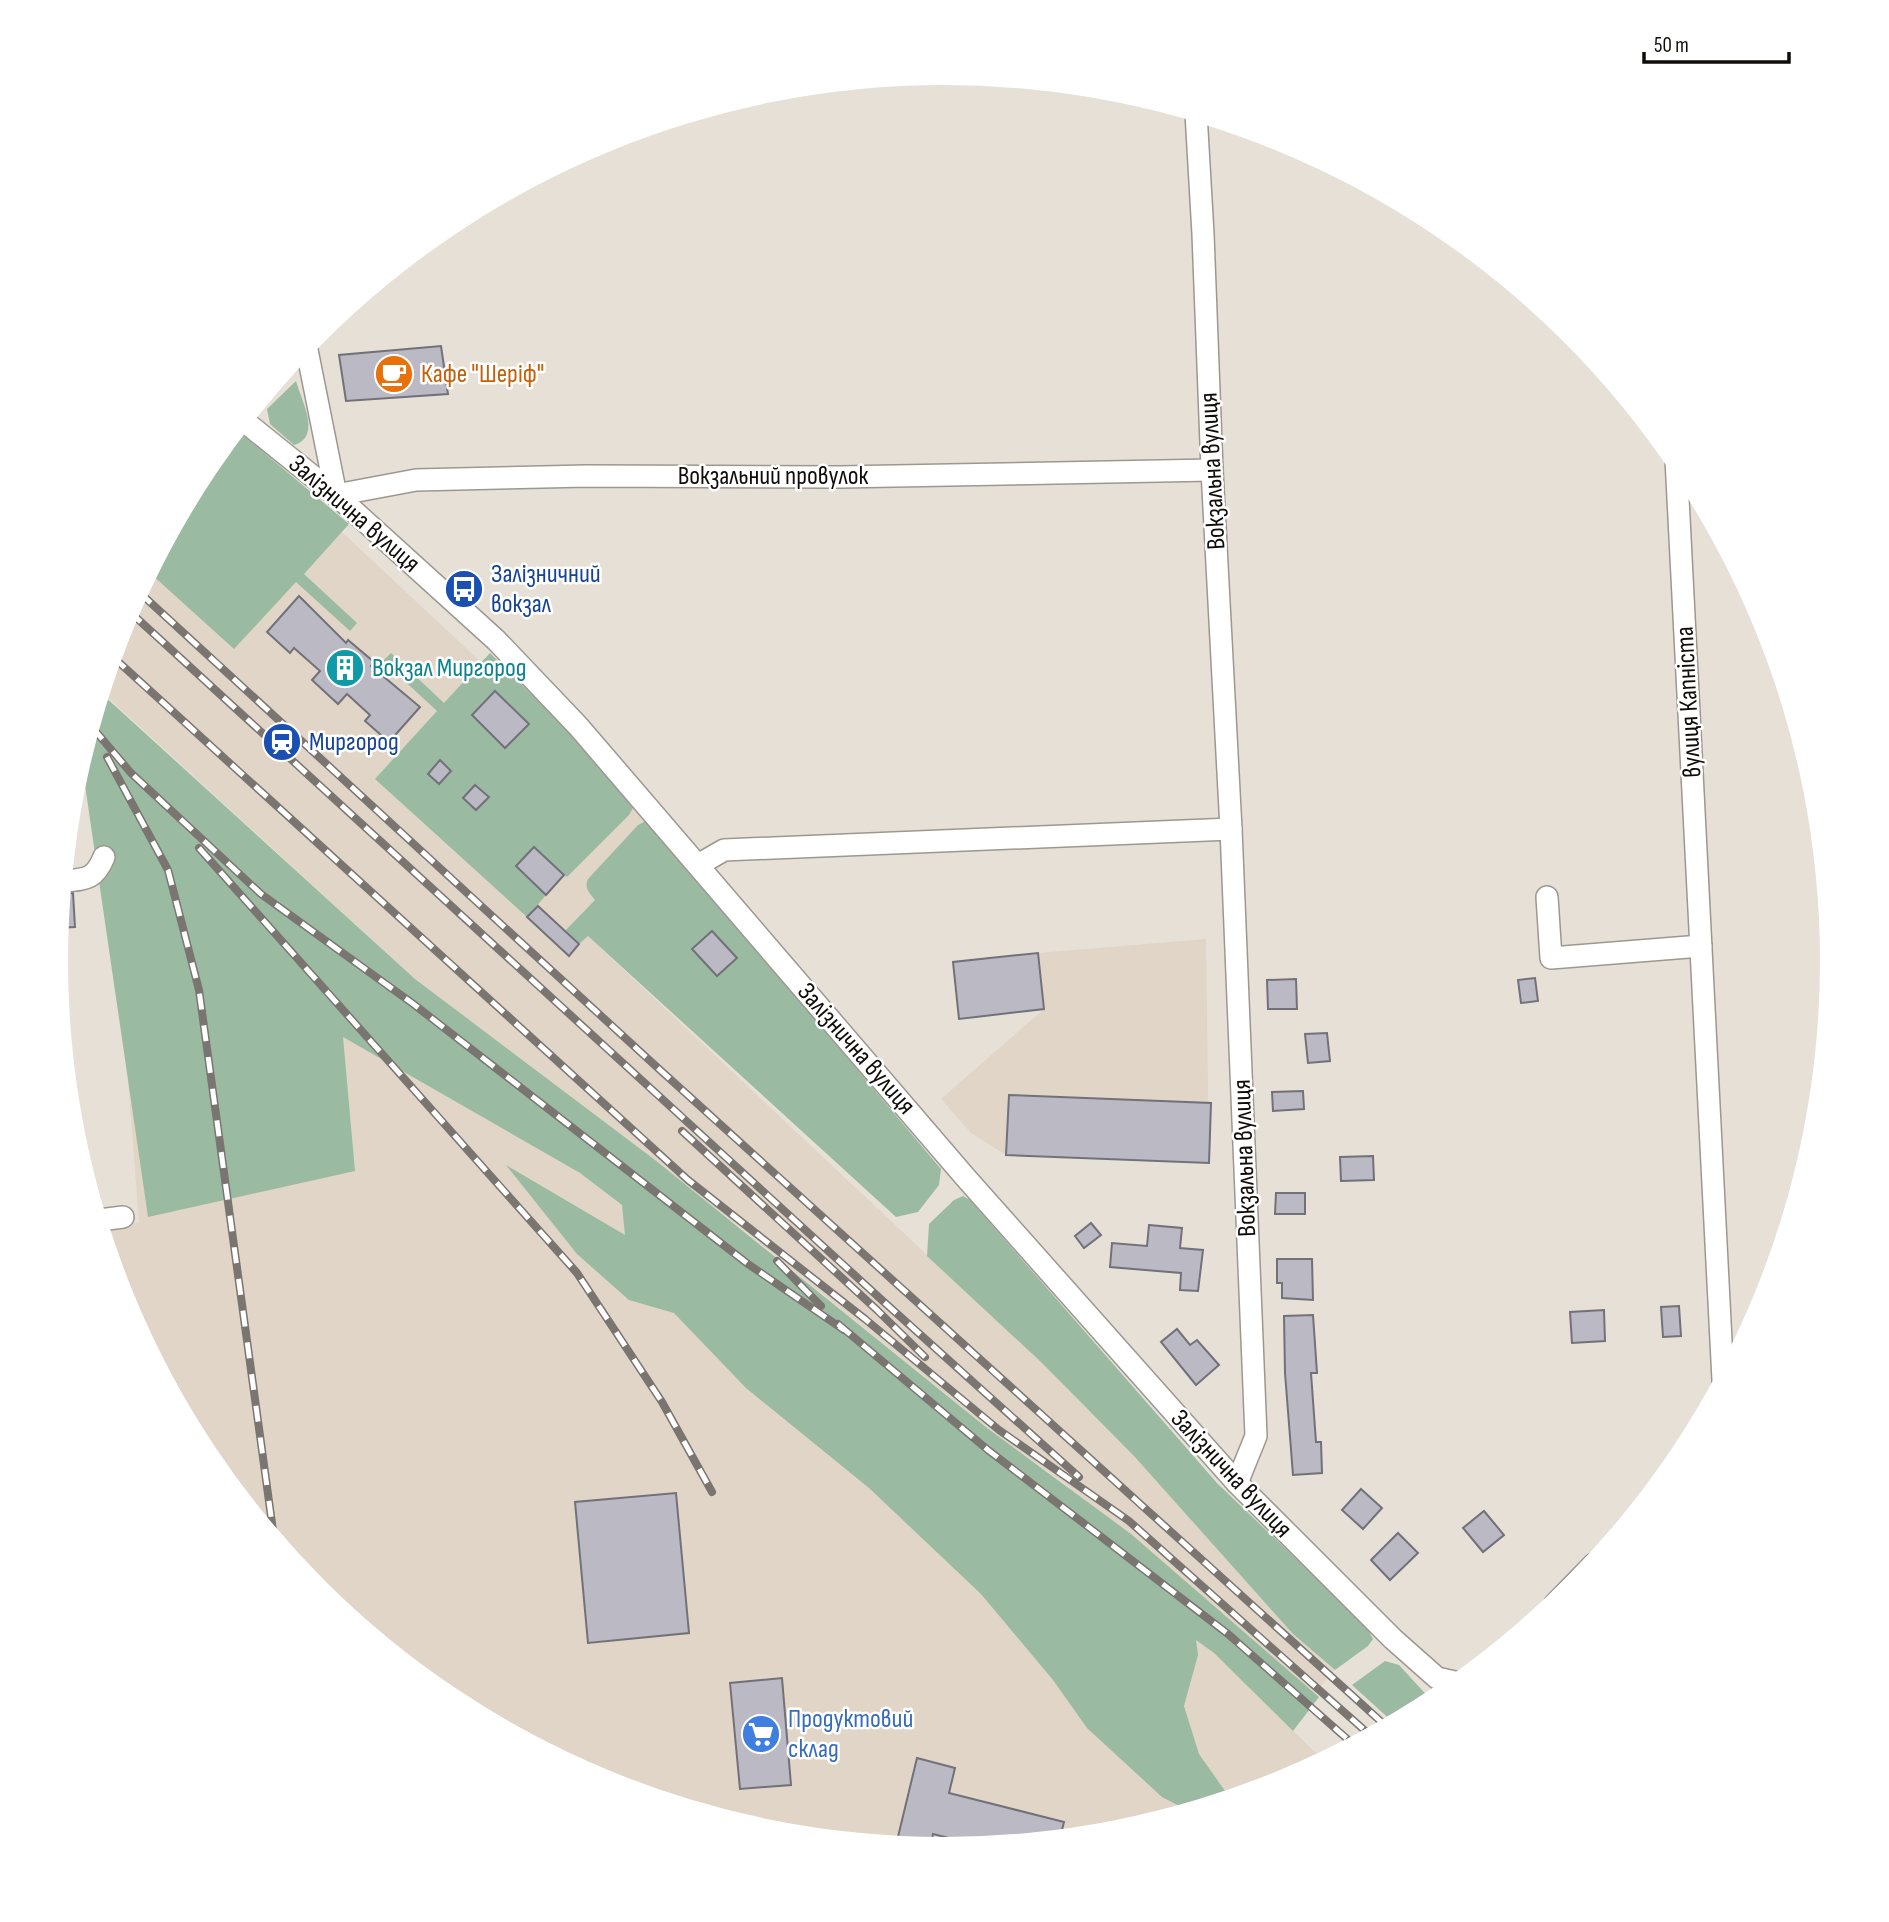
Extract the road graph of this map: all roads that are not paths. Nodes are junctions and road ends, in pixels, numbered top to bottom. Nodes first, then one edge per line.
1 (1197, 122) edge
2 (309, 359) edge
3 (250, 426) edge
4 (1212, 470) junction
5 (1677, 481) edge
6 (336, 495) junction
7 (1231, 829) junction
8 (104, 857) dead end
9 (698, 865) junction
10 (73, 880) edge
11 (1547, 897) dead end
12 (1701, 946) junction
13 (123, 1217) dead end
14 (108, 1219) edge
15 (1722, 1364) edge
16 (1237, 1483) junction
17 (1445, 1680) edge

1 - 4 street, Вокзальна вулиця
2 - 6 street
3 - 6 street, Залізнична вулиця
4 - 6 street, Вокзальний провулок
4 - 7 street, Вокзальна вулиця
5 - 12 street, вулиця Капніста
6 - 9 street, Залізнична вулиця
7 - 9 street
7 - 16 street, Вокзальна вулиця
8 - 10 street
9 - 16 street, Залізнична вулиця
11 - 12 street
12 - 15 street, вулиця Капніста
13 - 14 street
16 - 17 street, Залізнична вулиця

